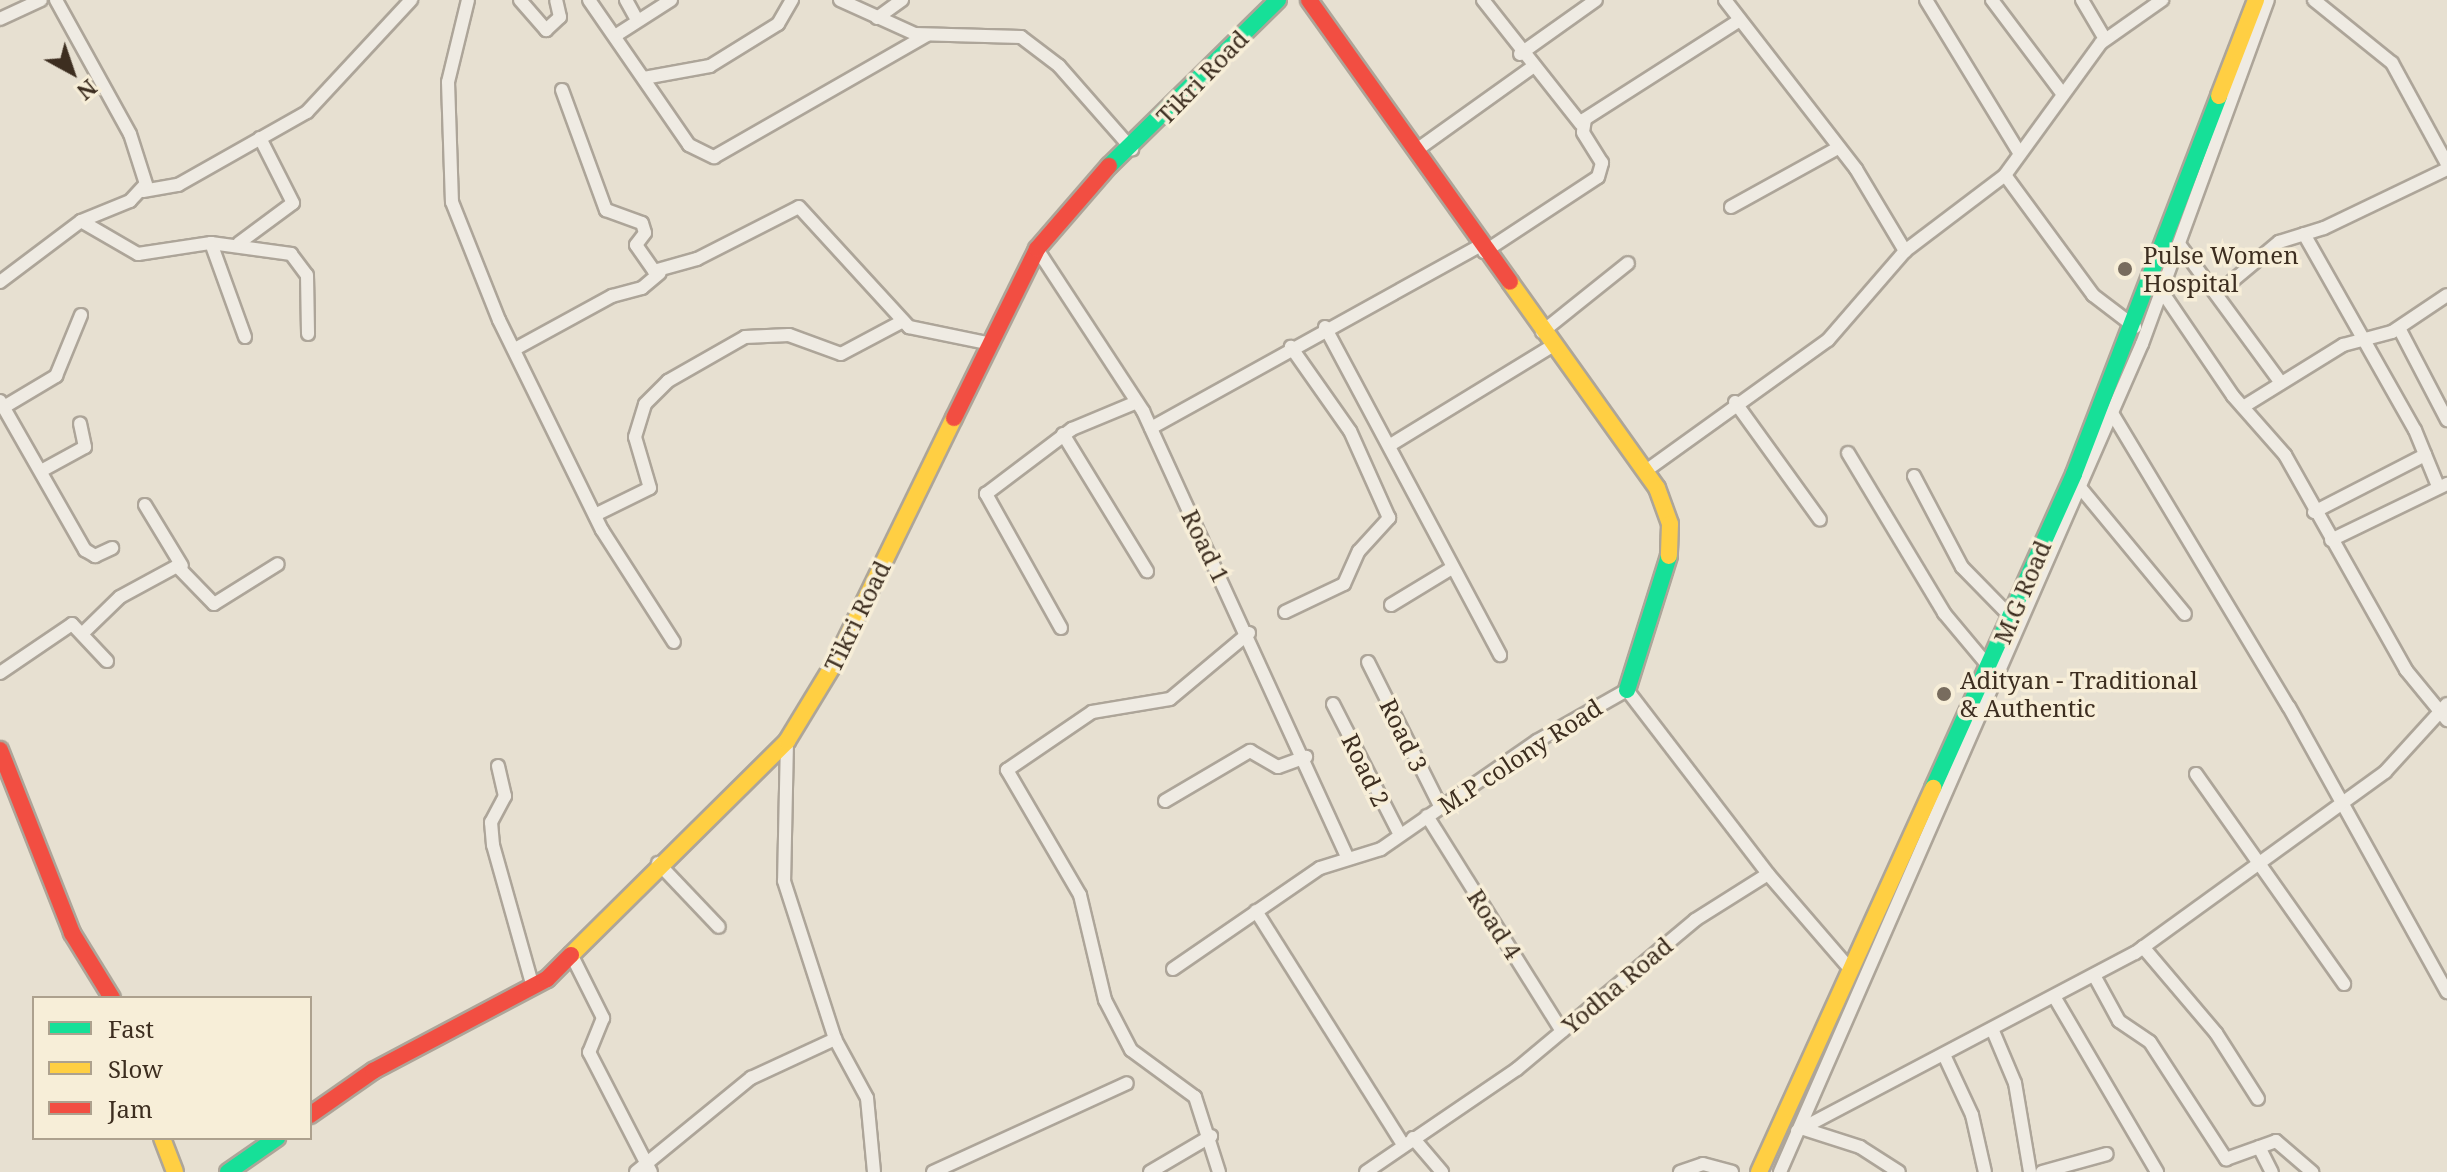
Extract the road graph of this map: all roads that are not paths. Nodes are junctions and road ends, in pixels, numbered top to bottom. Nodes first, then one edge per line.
1 (41, 0) edge
2 (56, 0) edge
3 (411, 0) edge
4 (468, 0) edge
5 (520, 0) edge
6 (556, 0) edge
7 (589, 0) edge
8 (626, 0) edge
9 (671, 0) edge
10 (792, 0) edge
11 (840, 0) edge
12 (902, 0) edge
13 (1278, 0) edge
14 (1309, 0) edge
15 (1483, 0) edge
16 (1596, 0) edge
17 (1725, 0) edge
18 (1926, 0) edge
19 (1992, 0) edge
20 (2082, 0) edge
21 (2162, 0) edge
22 (2256, 0) edge
23 (2268, 0) edge
24 (2314, 0) edge
25 (877, 18) junction
26 (0, 19) edge
27 (637, 20) junction
28 (1740, 20) junction
29 (618, 34) junction
30 (927, 35) junction
31 (2105, 39) junction
32 (1520, 54) junction
33 (1531, 68) junction
34 (644, 78) junction
35 (562, 90) dead end
36 (2061, 92) junction
37 (1581, 124) junction
38 (2447, 132) edge
39 (260, 138) junction
40 (2434, 140) junction
41 (1838, 148) junction
42 (1132, 149) junction
43 (1418, 149) junction
44 (2020, 154) junction
45 (2447, 166) edge
46 (2005, 175) junction
47 (143, 191) junction
48 (1731, 207) dead end
49 (81, 221) junction
50 (2304, 234) junction
51 (211, 243) junction
52 (239, 243) junction
53 (2179, 244) junction
54 (1037, 249) junction
55 (1482, 249) junction
56 (1905, 251) junction
57 (1628, 263) dead end
58 (660, 273) junction
59 (0, 282) edge
60 (2161, 290) junction
61 (2218, 293) junction
62 (2447, 295) edge
63 (81, 315) dead end
64 (903, 321) junction
65 (1325, 327) junction
66 (2399, 328) junction
67 (2137, 332) junction
68 (308, 334) dead end
69 (245, 337) dead end
70 (1547, 339) junction
71 (2364, 339) junction
72 (992, 344) junction
73 (1291, 347) junction
74 (515, 349) junction
75 (2281, 383) junction
76 (1137, 402) junction
77 (1735, 402) junction
78 (2, 404) edge
79 (2243, 407) junction
80 (2112, 413) junction
81 (2447, 420) edge
82 (80, 424) dead end
83 (1151, 428) junction
84 (1063, 434) junction
85 (1392, 444) junction
86 (1848, 453) dead end
87 (2425, 455) junction
88 (1647, 470) junction
89 (41, 471) junction
90 (1914, 476) dead end
91 (2443, 485) edge
92 (2079, 486) junction
93 (145, 505) dead end
94 (2314, 512) junction
95 (595, 515) junction
96 (1820, 520) dead end
97 (2331, 540) junction
98 (112, 548) dead end
99 (278, 564) dead end
100 (182, 566) junction
101 (1452, 568) junction
102 (1147, 571) dead end
103 (2031, 582) junction
104 (1391, 605) dead end
105 (1285, 612) dead end
106 (2185, 614) dead end
107 (2011, 617) junction
108 (1061, 628) dead end
109 (84, 632) junction
110 (1249, 633) junction
111 (674, 642) dead end
112 (1500, 655) dead end
113 (107, 661) dead end
114 (1368, 662) dead end
115 (1990, 668) junction
116 (0, 673) edge
117 (1627, 690) junction
118 (1333, 704) dead end
119 (2445, 712) edge
120 (787, 741) junction
121 (0, 750) edge
122 (1306, 757) junction
123 (498, 766) dead end
124 (2196, 774) dead end
125 (1165, 801) dead end
126 (2342, 804) junction
127 (1441, 808) junction
128 (1427, 816) junction
129 (1400, 835) junction
130 (1347, 857) junction
131 (658, 863) junction
132 (2261, 864) junction
133 (1768, 874) junction
134 (1256, 911) junction
135 (719, 927) dead end
136 (2143, 947) junction
137 (571, 954) junction
138 (1173, 969) dead end
139 (1850, 969) junction
140 (2095, 977) junction
141 (2344, 984) dead end
142 (533, 987) junction
143 (2447, 992) edge
144 (111, 996) edge
145 (2055, 998) junction
146 (1562, 1031) junction
147 (1993, 1031) junction
148 (835, 1039) junction
149 (1945, 1057) junction
150 (1127, 1083) dead end
151 (2258, 1099) dead end
152 (312, 1114) edge
153 (1800, 1130) junction
154 (1211, 1136) junction
155 (163, 1140) edge
156 (274, 1140) edge
157 (1408, 1140) junction
158 (2259, 1147) junction
159 (2107, 1154) dead end
160 (649, 1168) edge
161 (175, 1172) edge
162 (228, 1172) edge
163 (636, 1172) edge
164 (874, 1172) edge
165 (933, 1172) edge
166 (1150, 1172) edge
167 (1219, 1172) edge
168 (1366, 1172) edge
169 (1442, 1172) edge
170 (1680, 1172) edge
171 (1732, 1172) edge
172 (1759, 1172) edge
173 (1780, 1172) edge
174 (1899, 1172) edge
175 (1985, 1172) edge
176 (2030, 1172) edge
177 (2042, 1172) edge
178 (2157, 1172) edge
179 (2272, 1172) edge
180 (2312, 1172) edge

1 - 26 street
2 - 47 street
3 - 39 street
4 - 74 street
5 - 6 street
7 - 29 street
8 - 27 street
9 - 27 street
10 - 34 street
11 - 25 street
12 - 25 street
13 - 42 street, Tikri Road
14 - 43 street
15 - 32 street
16 - 32 street
17 - 28 street
18 - 44 street
19 - 36 street
20 - 31 street
21 - 31 street
22 - 67 street, M.G Road
23 - 53 street, M.G Road
24 - 40 street
25 - 30 street
27 - 29 street
28 - 37 street
28 - 41 street
29 - 34 street
30 - 34 street
30 - 42 street
31 - 36 street
32 - 33 street
33 - 37 street
33 - 43 street
35 - 58 street
36 - 44 street
37 - 55 street
38 - 40 street
39 - 47 street
39 - 52 street
40 - 45 street
41 - 48 street
41 - 56 street
42 - 54 street, Tikri Road
43 - 55 street
44 - 46 street
45 - 50 street
46 - 56 street
46 - 67 street
47 - 49 street
49 - 51 street
49 - 59 street
50 - 61 street
50 - 71 street
51 - 52 street
51 - 69 street
52 - 68 street
53 - 60 street, M.G Road
53 - 61 street
54 - 72 street, Tikri Road
54 - 76 street, Road 1
55 - 65 street
55 - 70 street
56 - 77 street
57 - 70 street
58 - 64 street
58 - 74 street
60 - 67 street, M.G Road
60 - 79 street
61 - 75 street
62 - 66 street
63 - 78 street
64 - 72 street
64 - 95 street
65 - 73 street
65 - 85 street
66 - 71 street
66 - 81 street
67 - 80 street, M.G Road
67 - 103 street, M.G Road
70 - 85 street
70 - 88 street
71 - 75 street
71 - 87 street
72 - 120 street, Tikri Road
73 - 83 street
73 - 105 street
74 - 95 street
75 - 79 street
76 - 83 street, Road 1
76 - 84 street
77 - 88 street
77 - 96 street
78 - 89 street
79 - 94 street
80 - 92 street, M.G Road
80 - 126 street
82 - 89 street
83 - 110 street, Road 1
84 - 102 street
84 - 108 street
85 - 101 street
86 - 115 street
87 - 91 street
87 - 94 street
88 - 117 street
89 - 98 street
90 - 107 street
91 - 97 street
92 - 103 street, M.G Road
92 - 106 street
93 - 100 street
94 - 97 street
95 - 111 street
97 - 119 street
99 - 100 street
100 - 109 street
101 - 104 street
101 - 112 street
103 - 107 street, M.G Road
103 - 153 street, M.G Road
107 - 115 street, M.G Road
109 - 113 street
109 - 116 street
110 - 122 street, Road 1
110 - 154 street
114 - 127 street, Road 3
115 - 139 street, M.G Road
117 - 127 street, M.P colony Road
117 - 133 street, M.P colony Road
118 - 129 street, Road 2
119 - 126 street
120 - 131 street, Tikri Road
120 - 148 street
121 - 144 street
122 - 125 street
122 - 130 street, Road 1
123 - 142 street
124 - 132 street
126 - 132 street
126 - 143 street
127 - 128 street, M.P colony Road
128 - 129 street, M.P colony Road
128 - 146 street, Road 4
129 - 130 street, M.P colony Road
130 - 134 street, M.P colony Road
131 - 135 street
131 - 137 street, Tikri Road
132 - 136 street
132 - 141 street
133 - 139 street
133 - 146 street, Yodha Road
134 - 138 street, M.P colony Road
134 - 157 street
136 - 140 street
136 - 151 street
137 - 142 street, Tikri Road
137 - 160 street
139 - 172 street, M.G Road
140 - 145 street
140 - 158 street
142 - 152 street, Tikri Road
145 - 147 street
145 - 178 street
146 - 157 street, Yodha Road
147 - 149 street
147 - 176 street
148 - 160 street
148 - 164 street
149 - 153 street
149 - 175 street
150 - 165 street
153 - 173 street, M.G Road
153 - 174 street
154 - 166 street
154 - 167 street
155 - 161 street
156 - 162 street
157 - 168 street, Yodha Road
157 - 169 street
158 - 179 street
158 - 180 street
159 - 177 street
160 - 163 street
170 - 171 street

